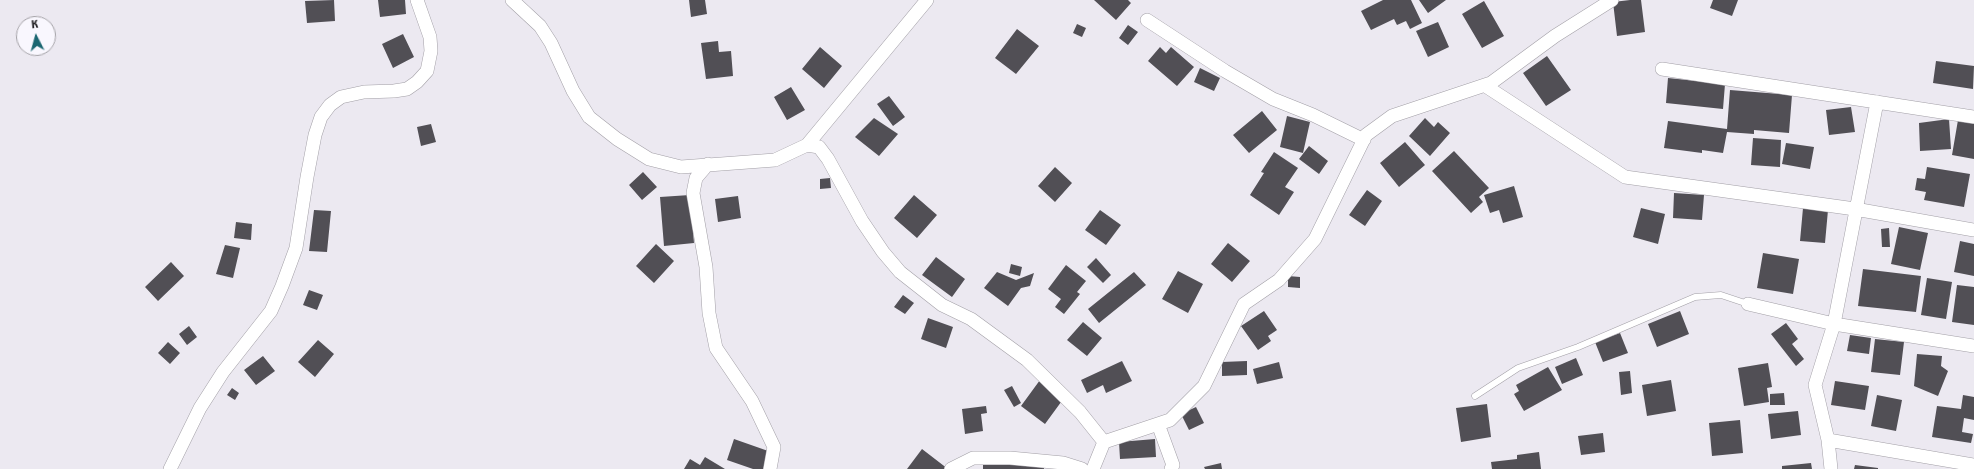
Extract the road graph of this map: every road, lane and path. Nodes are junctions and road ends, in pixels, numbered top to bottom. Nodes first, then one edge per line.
1 (417, 0) edge
2 (512, 0) edge
3 (927, 0) edge
4 (1612, 0) edge
5 (1147, 20) dead end
6 (1662, 69) dead end
7 (1484, 85) junction
8 (1877, 102) junction
9 (1974, 117) edge
10 (1364, 140) junction
11 (807, 145) junction
12 (708, 164) junction
13 (1855, 209) junction
14 (1974, 230) edge
15 (1748, 304) joint
16 (1834, 324) junction
17 (1974, 346) edge
18 (1475, 396) dead end
19 (1158, 424) junction
20 (1828, 440) junction
21 (1104, 442) junction
22 (1974, 464) edge
23 (170, 469) edge
24 (770, 469) edge
25 (951, 469) edge
26 (1082, 469) edge
27 (1093, 469) edge
28 (1171, 469) edge
29 (1831, 469) edge

1 - 23 street
2 - 12 street
3 - 11 street
4 - 7 street
5 - 10 street
6 - 8 street
7 - 10 street
7 - 13 street
8 - 9 street
8 - 13 street
10 - 19 street
11 - 12 street
11 - 21 street
12 - 24 street
13 - 14 street
13 - 16 street
15 - 16 street
15 - 18 lane
16 - 17 street
16 - 20 street
19 - 21 street
19 - 28 street
20 - 22 street
20 - 29 street
21 - 27 street
25 - 26 street

